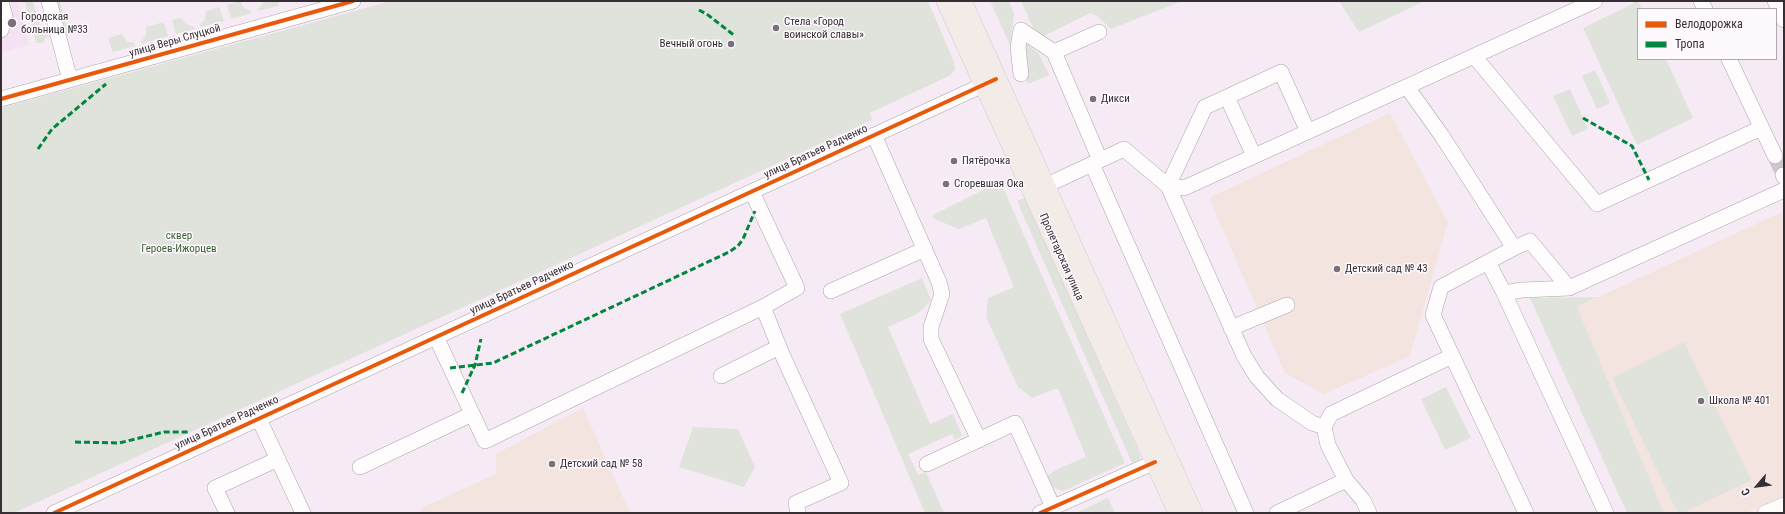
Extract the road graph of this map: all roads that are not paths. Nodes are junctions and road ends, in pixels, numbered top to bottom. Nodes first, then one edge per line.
1 (49, 1) edge
2 (353, 1) edge
3 (946, 1) edge
4 (962, 1) edge
5 (1595, 1) edge
6 (1775, 1) edge
7 (1, 2) edge
8 (1784, 20) edge
9 (1, 30) edge
10 (1099, 32) dead end
11 (1054, 52) junction
12 (1474, 56) junction
13 (1729, 60) edge
14 (1022, 74) dead end
15 (70, 80) junction
16 (990, 82) junction
17 (1407, 87) junction
18 (1227, 97) junction
19 (1, 99) edge
20 (1761, 128) junction
21 (1308, 132) junction
22 (874, 135) junction
23 (1254, 156) junction
24 (1775, 156) tunnel mouth
25 (1096, 162) junction
26 (1045, 186) junction
27 (1168, 186) junction
28 (1784, 190) edge
29 (752, 192) junction
30 (1514, 248) junction
31 (925, 249) junction
32 (1488, 262) junction
33 (1570, 288) junction
34 (831, 291) dead end
35 (1504, 293) junction
36 (1287, 305) dead end
37 (763, 307) junction
38 (1231, 328) junction
39 (436, 337) junction
40 (779, 347) junction
41 (1452, 356) junction
42 (721, 376) dead end
43 (472, 414) junction
44 (259, 419) junction
45 (1324, 428) junction
46 (979, 440) junction
47 (278, 459) junction
48 (1155, 462) junction
49 (927, 464) dead end
50 (360, 467) dead end
51 (1346, 480) junction
52 (1784, 505) edge
53 (1046, 510) edge
54 (54, 513) edge
55 (227, 513) edge
56 (303, 513) edge
57 (798, 513) edge
58 (1178, 513) edge
59 (1193, 513) edge
60 (1246, 513) edge
61 (1277, 513) edge
62 (1369, 513) edge
63 (1526, 513) edge
64 (1606, 513) edge
65 (1765, 513) edge

1 - 15 street
2 - 15 street, улица Веры Слуцкой
3 - 16 main road, Пролетарская улица
4 - 16 main road, Пролетарская улица
5 - 12 street
6 - 8 street
7 - 9 street
10 - 11 street
11 - 14 street
11 - 25 street
12 - 17 street
12 - 20 street
13 - 20 street
15 - 19 street, улица Веры Слуцкой
16 - 22 street, улица Братьев Радченко
16 - 26 main road, Пролетарская улица
16 - 48 main road, Пролетарская улица
17 - 21 street
17 - 30 street
18 - 21 street
18 - 23 street
18 - 27 street
20 - 24 street
21 - 23 street
22 - 29 street, улица Братьев Радченко
22 - 31 street
23 - 27 street
25 - 26 street
25 - 27 street
25 - 60 street
26 - 59 main road, Пролетарская улица
27 - 38 street
28 - 33 street
29 - 37 street
29 - 39 street, улица Братьев Радченко
30 - 32 street
30 - 33 street
31 - 34 street
31 - 46 street
32 - 35 street
32 - 41 street
33 - 35 street
35 - 64 street
36 - 38 street
37 - 40 street
37 - 43 street
38 - 45 street
39 - 43 street
39 - 44 street, улица Братьев Радченко
40 - 42 street
40 - 57 street
41 - 45 street
41 - 63 street
43 - 50 street
44 - 47 street
44 - 54 street, улица Братьев Радченко
45 - 51 street
46 - 49 street
46 - 53 street
47 - 55 street
47 - 56 street
48 - 53 street
48 - 58 main road, Пролетарская улица
51 - 61 street
51 - 62 street
52 - 65 street

